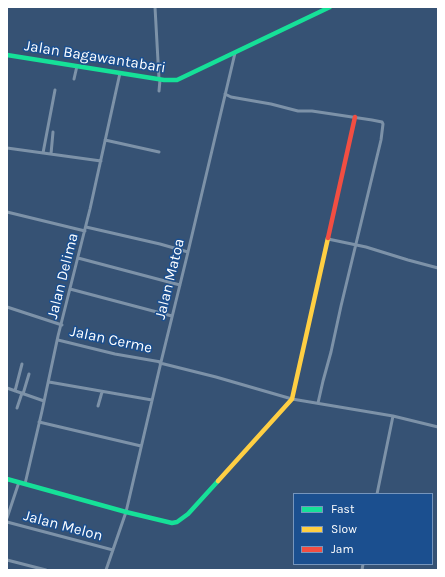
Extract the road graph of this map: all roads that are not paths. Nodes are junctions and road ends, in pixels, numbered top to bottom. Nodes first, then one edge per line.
1 (155, 7) edge
2 (330, 7) edge
3 (235, 53) junction
4 (7, 55) edge
5 (77, 66) junction
6 (120, 73) junction
7 (74, 79) dead end
8 (160, 79) junction
9 (55, 90) dead end
10 (159, 91) dead end
11 (225, 94) junction
12 (356, 117) junction
13 (53, 132) dead end
14 (105, 140) junction
15 (7, 148) edge
16 (159, 152) dead end
17 (43, 153) junction
18 (51, 154) junction
19 (101, 161) junction
20 (7, 212) edge
21 (86, 229) junction
22 (328, 239) junction
23 (355, 244) junction
24 (188, 252) junction
25 (78, 258) junction
26 (438, 268) edge
27 (180, 285) junction
28 (70, 289) junction
29 (7, 307) edge
30 (172, 316) junction
31 (62, 325) junction
32 (58, 340) junction
33 (160, 363) junction
34 (22, 364) dead end
35 (28, 374) dead end
36 (48, 382) junction
37 (7, 388) edge
38 (15, 391) junction
39 (102, 392) junction
40 (22, 393) junction
41 (292, 399) junction
42 (152, 400) junction
43 (44, 401) junction
44 (318, 403) junction
45 (98, 406) dead end
46 (17, 408) dead end
47 (393, 416) junction
48 (39, 422) junction
49 (438, 427) edge
50 (141, 446) junction
51 (7, 478) edge
52 (19, 482) junction
53 (24, 484) junction
54 (377, 493) edge
55 (126, 512) junction
56 (7, 518) edge
57 (7, 522) edge
58 (113, 550) junction
59 (7, 560) edge
60 (46, 570) edge
61 (106, 570) edge

1 - 8 street
2 - 3 street, Jalan Bagawantabari
3 - 8 street, Jalan Bagawantabari
3 - 11 street, Jalan Matoa
4 - 5 street, Jalan Bagawantabari
5 - 6 street, Jalan Bagawantabari
5 - 7 street
6 - 8 street, Jalan Bagawantabari
6 - 14 street, Jalan Delima
8 - 10 street
9 - 17 street
11 - 12 street
11 - 24 street, Jalan Matoa
12 - 22 street
12 - 23 street
13 - 18 street
14 - 16 street
14 - 19 street, Jalan Delima
15 - 17 street
17 - 18 street
18 - 19 street
19 - 21 street, Jalan Delima
20 - 21 street
21 - 24 street
21 - 25 street, Jalan Delima
22 - 23 street
22 - 41 street
23 - 26 street
23 - 44 street
24 - 27 street, Jalan Matoa
25 - 27 street
25 - 28 street, Jalan Delima
27 - 30 street, Jalan Matoa
28 - 30 street
28 - 31 street, Jalan Delima
29 - 31 street
30 - 33 street, Jalan Matoa
31 - 32 street, Jalan Delima
32 - 33 street, Jalan Cerme
32 - 36 street, Jalan Delima
33 - 41 street, Jalan Cerme
33 - 42 street, Jalan Matoa
34 - 38 street
35 - 40 street
36 - 39 street
36 - 43 street, Jalan Delima
37 - 38 street
38 - 40 street
39 - 42 street
39 - 45 street
40 - 43 street
40 - 46 street
41 - 44 street, Jalan Cerme
41 - 55 street
42 - 50 street, Jalan Matoa
43 - 48 street, Jalan Delima
44 - 47 street, Jalan Cerme
47 - 49 street, Jalan Cerme
47 - 54 street
48 - 50 street
48 - 53 street, Jalan Delima
50 - 55 street, Jalan Matoa
51 - 52 street
52 - 53 street
52 - 56 street
53 - 55 street
55 - 58 street, Jalan Matoa
57 - 58 street, Jalan Melon
58 - 61 street, Jalan Matoa
59 - 60 street

